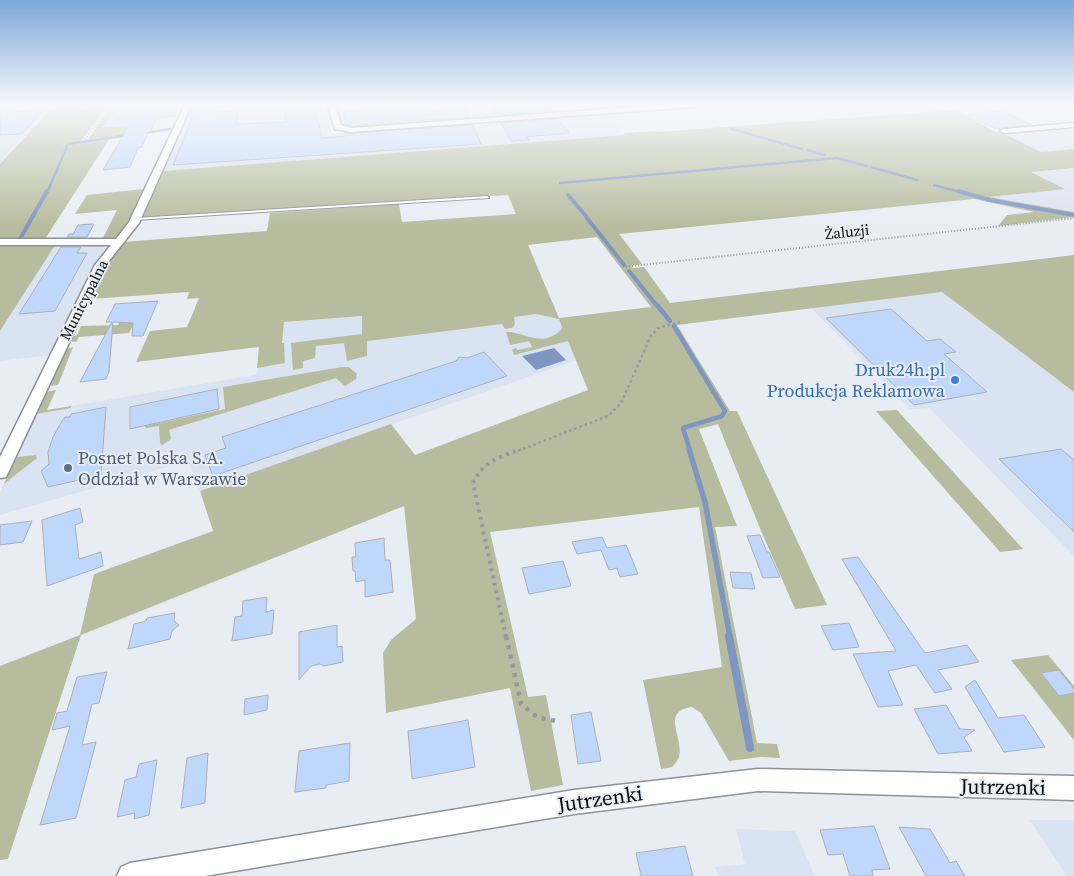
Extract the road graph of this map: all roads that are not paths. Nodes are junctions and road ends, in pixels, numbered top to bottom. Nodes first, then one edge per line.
1 (172, 145) edge
2 (487, 197) dead end
3 (135, 220) junction
4 (0, 242) edge
5 (118, 242) junction
6 (0, 473) edge
7 (1074, 788) edge
8 (130, 876) edge

1 - 3 street, Municypalna
2 - 3 lane
3 - 5 street, Municypalna
4 - 5 street
5 - 6 street, Municypalna
7 - 8 street, Jutrzenki

